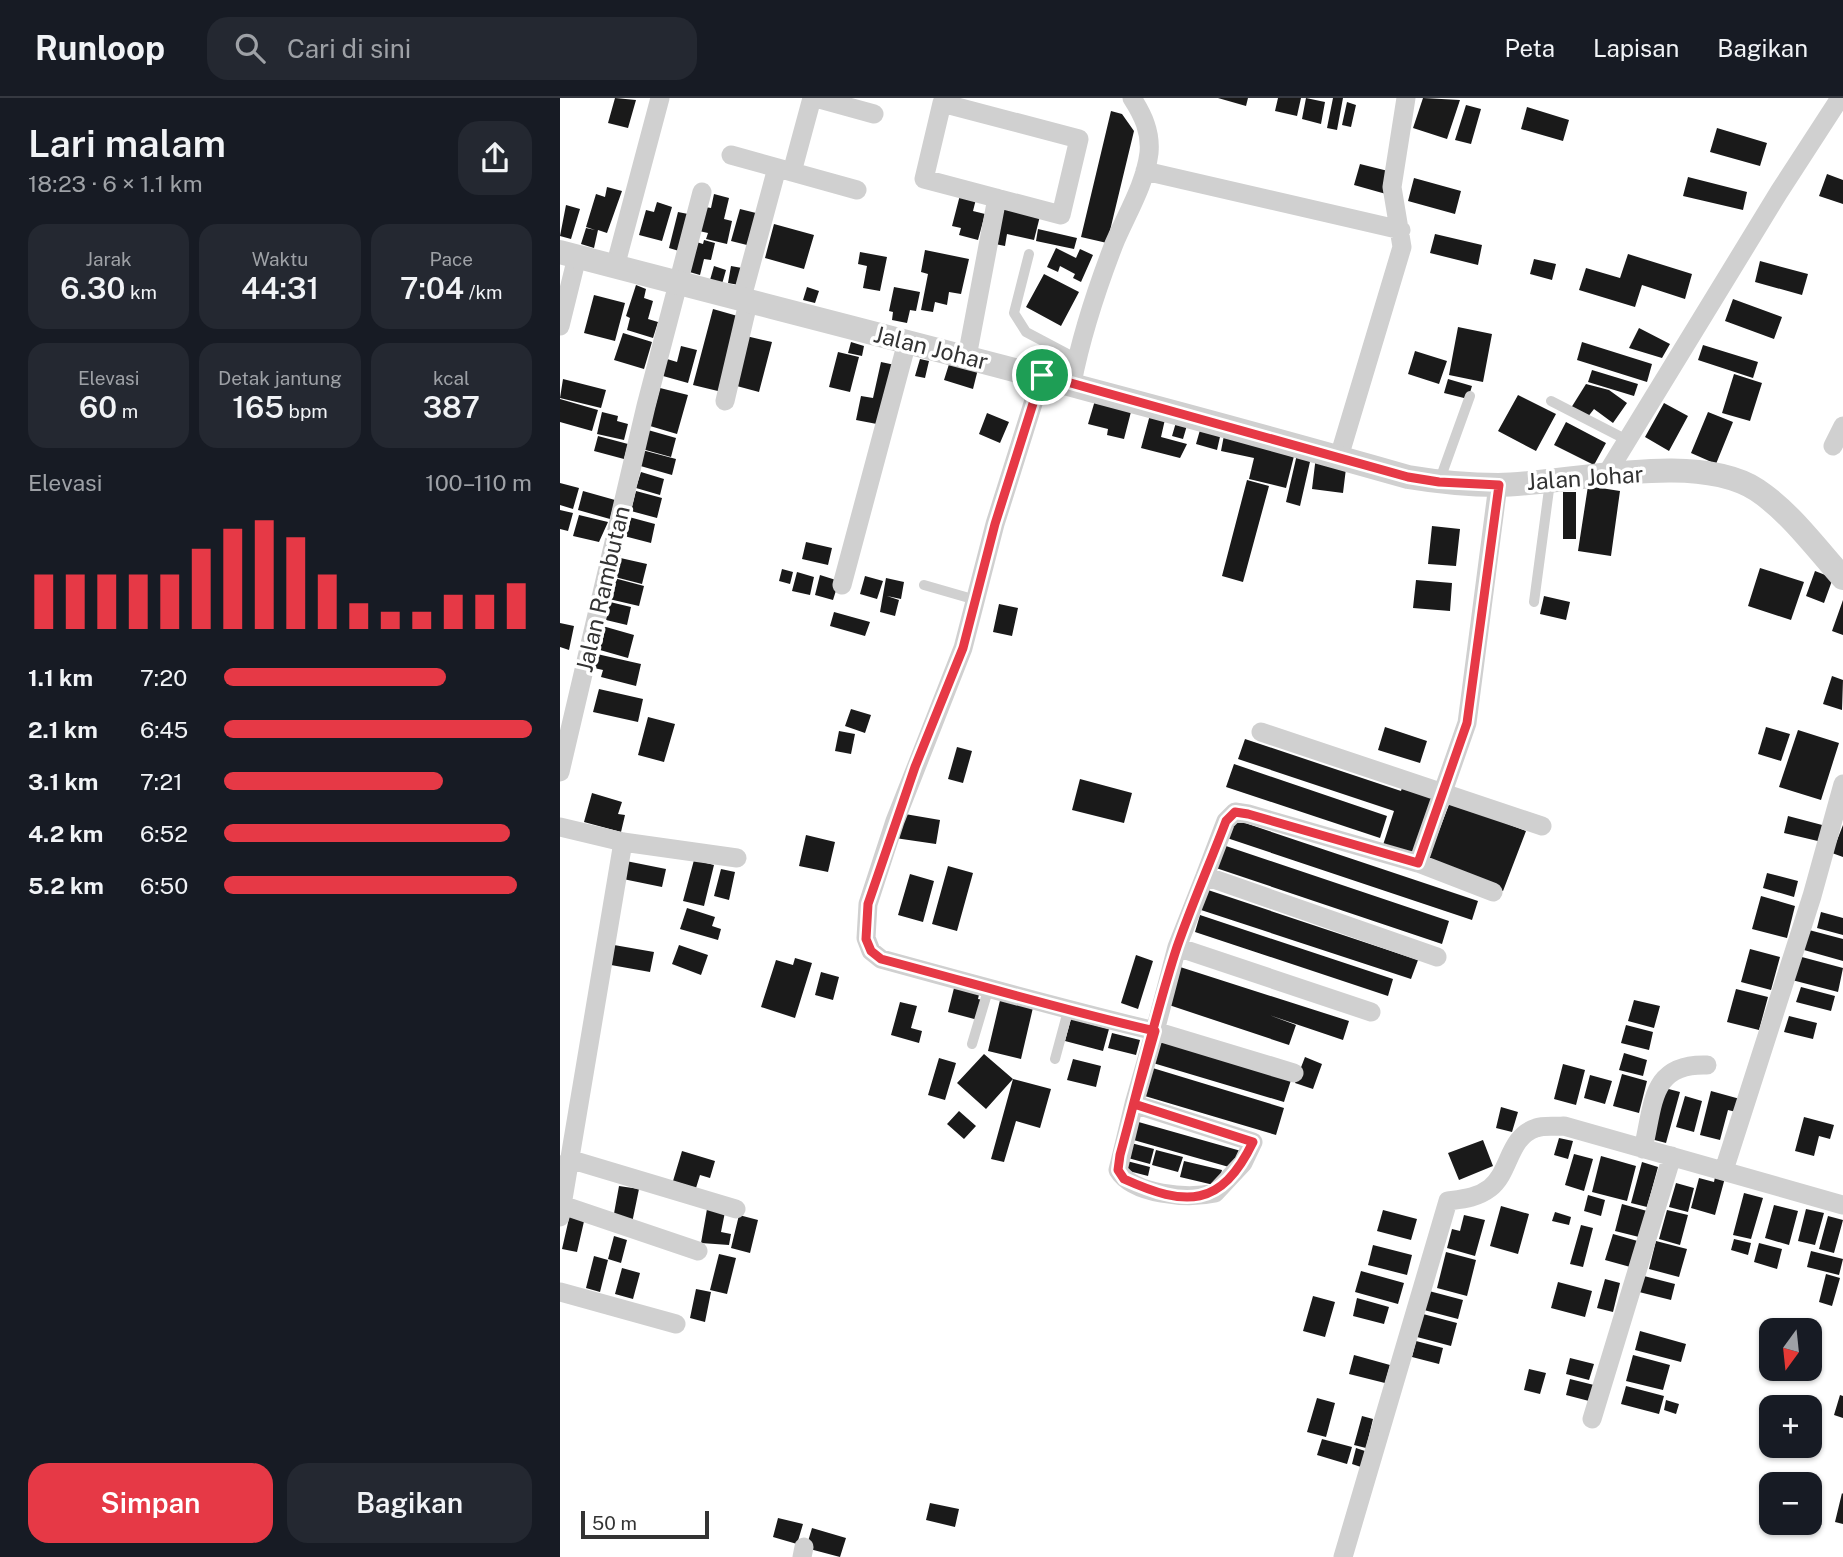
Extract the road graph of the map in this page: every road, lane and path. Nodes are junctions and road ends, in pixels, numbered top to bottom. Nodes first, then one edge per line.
1 (660, 98) edge
2 (814, 98) edge
3 (1132, 98) edge
4 (1406, 98) edge
5 (1840, 98) edge
6 (943, 101) edge
7 (874, 114) dead end
8 (730, 155) dead end
9 (784, 170) junction
10 (1145, 172) junction
11 (857, 190) dead end
12 (702, 192) dead end
13 (997, 198) junction
14 (1401, 230) junction
15 (1029, 254) dead end
16 (568, 255) edge
17 (615, 267) junction
18 (677, 284) junction
19 (744, 302) junction
20 (560, 326) edge
21 (907, 342) junction
22 (967, 357) junction
23 (1077, 359) junction
24 (1042, 375) junction
25 (1072, 383) junction
26 (1470, 396) dead end
27 (725, 401) dead end
28 (1551, 401) dead end
29 (1843, 426) edge
30 (1625, 439) junction
31 (1833, 446) dead end
32 (1339, 457) junction
33 (1606, 474) junction
34 (1439, 482) junction
35 (1550, 482) junction
36 (1499, 485) junction
37 (1843, 578) edge
38 (842, 585) dead end
39 (924, 585) dead end
40 (976, 600) junction
41 (1534, 602) dead end
42 (1261, 732) dead end
43 (560, 772) edge
44 (1843, 784) edge
45 (1444, 795) junction
46 (1542, 826) dead end
47 (560, 827) edge
48 (623, 842) junction
49 (737, 858) dead end
50 (1418, 863) junction
51 (1205, 876) junction
52 (1493, 892) dead end
53 (1177, 947) junction
54 (1437, 957) dead end
55 (990, 986) junction
56 (1068, 1011) junction
57 (1371, 1012) dead end
58 (1155, 1031) junction
59 (972, 1044) dead end
60 (1055, 1059) dead end
61 (1707, 1065) dead end
62 (1294, 1073) dead end
63 (1134, 1104) junction
64 (1643, 1149) junction
65 (1672, 1156) junction
66 (569, 1159) junction
67 (1724, 1170) junction
68 (1843, 1205) edge
69 (736, 1209) dead end
70 (561, 1211) edge
71 (698, 1251) dead end
72 (560, 1292) edge
73 (676, 1324) dead end
74 (1592, 1419) dead end
75 (1343, 1557) edge

1 - 17 street
2 - 7 street
2 - 9 street
3 - 10 street
4 - 14 street
5 - 30 street
6 - 13 street
6 - 13 street
8 - 9 street
9 - 11 street
9 - 19 street
10 - 14 street
10 - 23 street
12 - 18 street, Jalan Rambutan
13 - 22 street
14 - 32 street
15 - 23 lane
16 - 17 street, Jalan Johar
16 - 20 street
17 - 18 street, Jalan Johar
18 - 19 street, Jalan Johar
18 - 43 street, Jalan Rambutan
19 - 21 street, Jalan Johar
19 - 27 street
21 - 22 street, Jalan Johar
21 - 38 street
22 - 24 street, Jalan Johar
23 - 25 street
24 - 25 street, Jalan Johar
24 - 40 street
25 - 32 street, Jalan Johar
26 - 34 lane
28 - 30 lane
29 - 31 street
30 - 33 street
32 - 34 street, Jalan Johar
33 - 35 street, Jalan Johar
33 - 37 street, Jalan Johar
34 - 36 street, Jalan Johar
35 - 36 street, Jalan Johar
35 - 41 lane
36 - 45 street
39 - 40 lane
40 - 55 street
42 - 45 street
44 - 67 street
45 - 46 street
45 - 50 street
47 - 48 street
48 - 49 street
48 - 66 street
50 - 51 street
50 - 52 street
51 - 53 street
51 - 54 street
53 - 57 street
53 - 58 street
55 - 56 street
55 - 59 lane
56 - 58 street
56 - 60 lane
58 - 62 street
58 - 63 street
61 - 64 street
63 - 63 street
64 - 65 street
64 - 75 street
65 - 67 street
65 - 74 street
66 - 69 street
66 - 70 street
67 - 68 street
70 - 71 street
72 - 73 street

